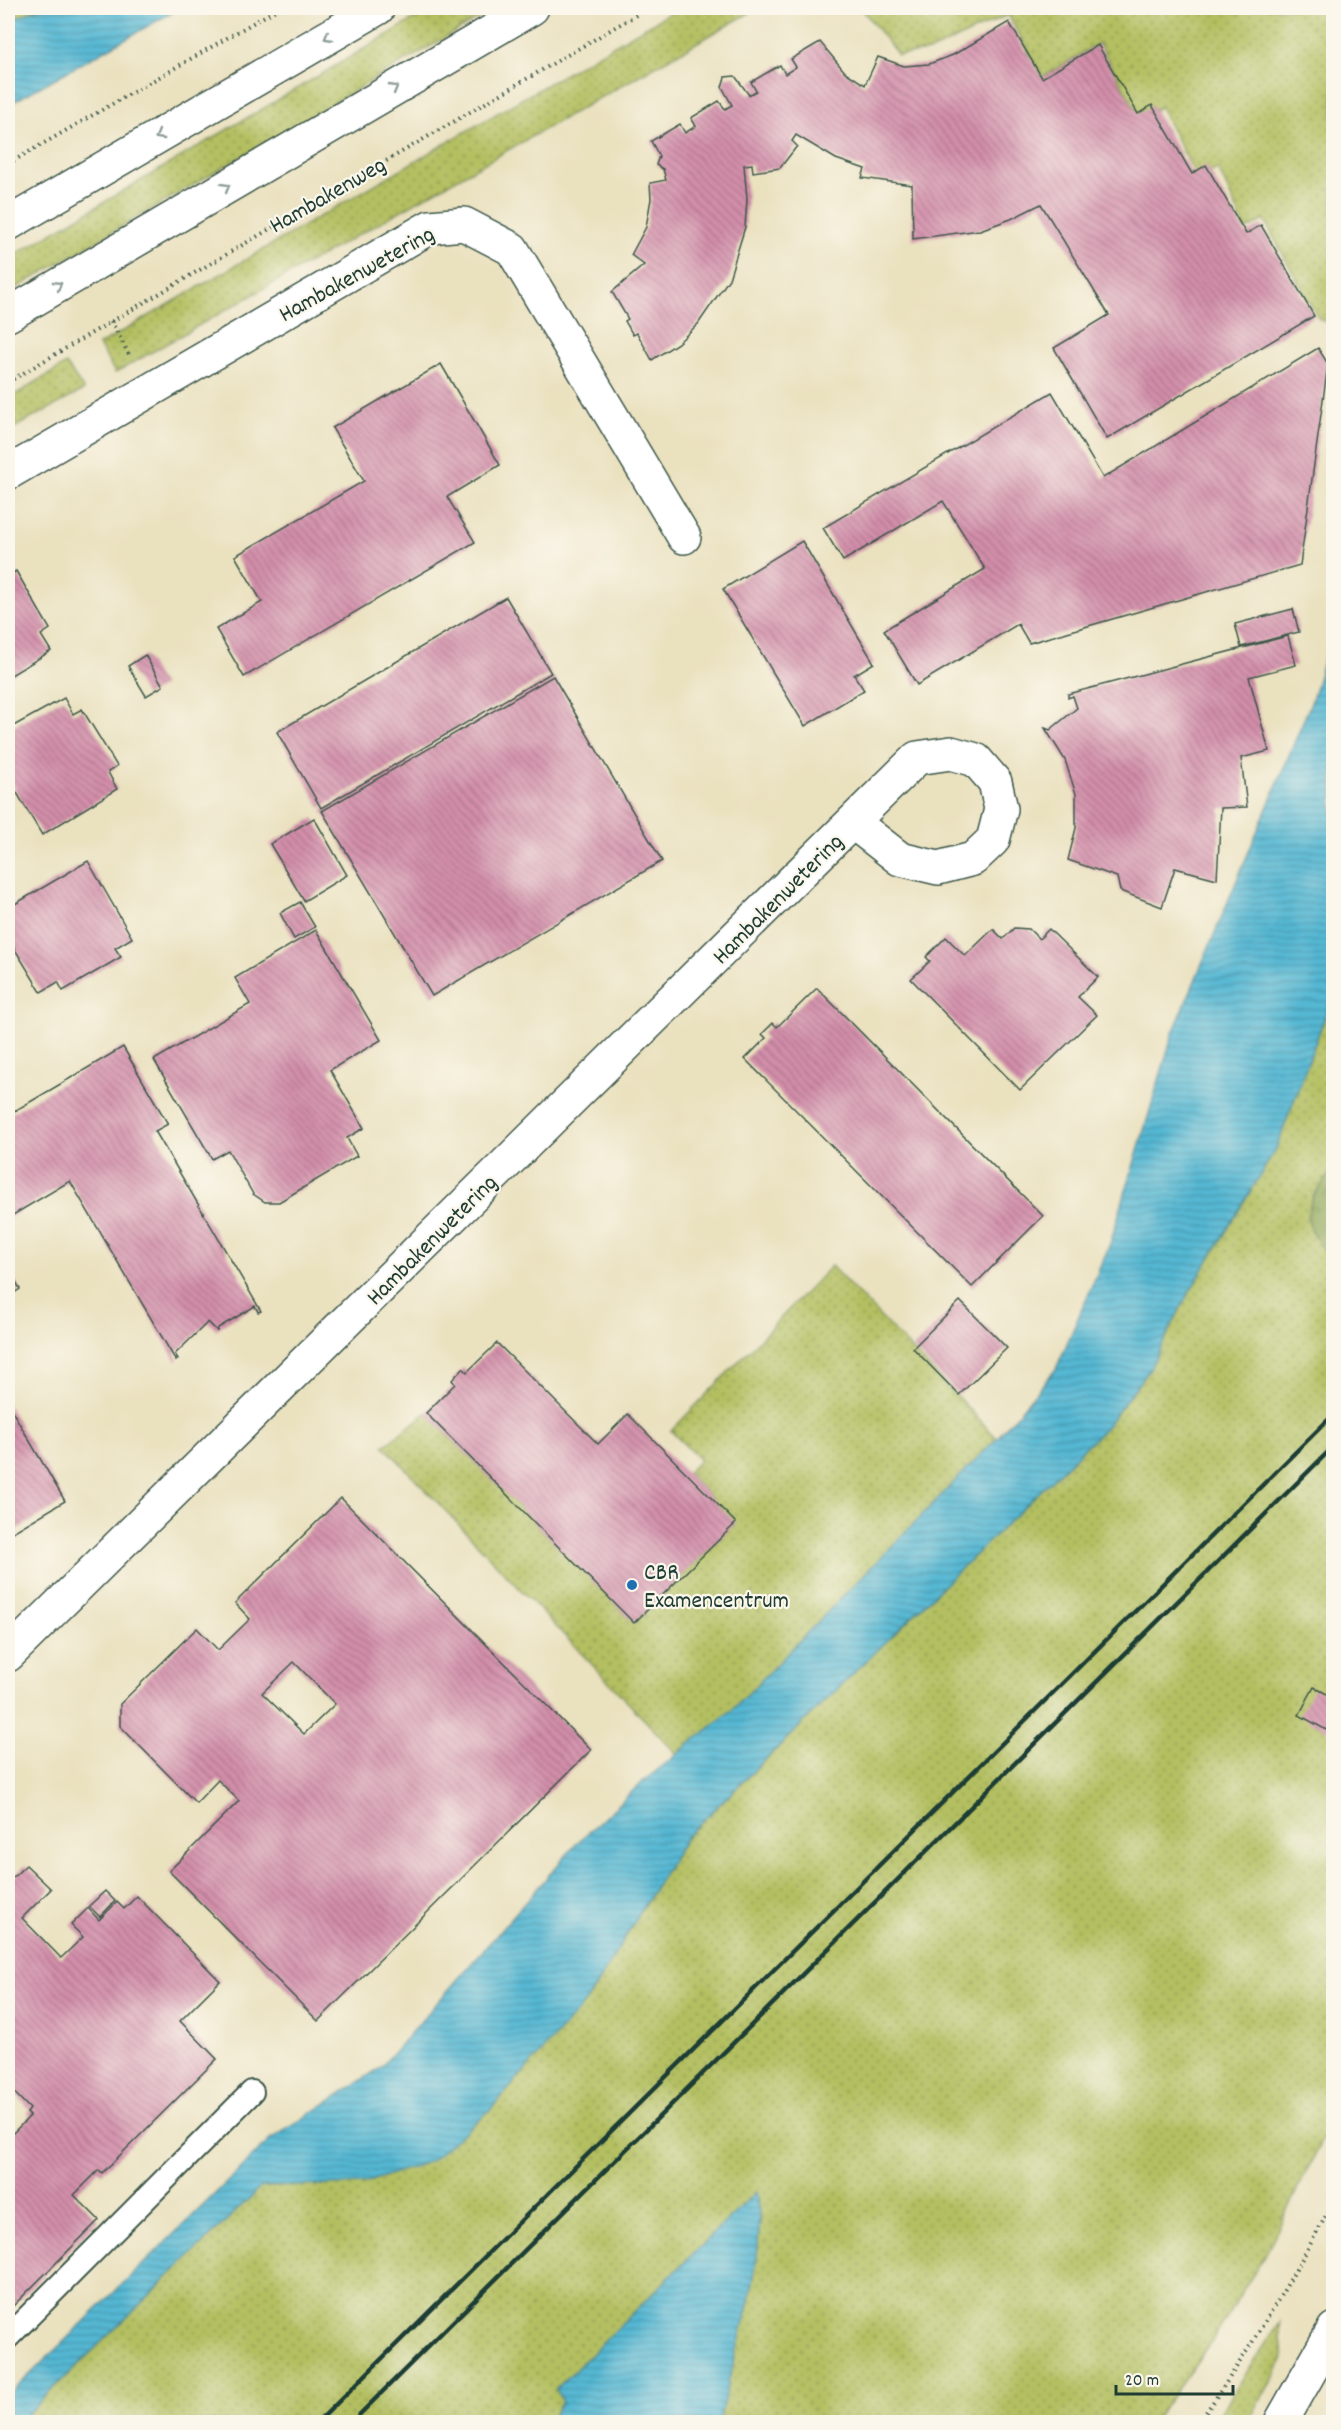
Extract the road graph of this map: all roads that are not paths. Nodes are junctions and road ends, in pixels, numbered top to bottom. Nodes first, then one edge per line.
1 (378, 8) edge
2 (532, 8) edge
3 (8, 224) edge
4 (8, 315) edge
5 (8, 473) edge
6 (684, 537) dead end
7 (854, 823) dead end
8 (8, 1655) edge
9 (252, 2092) dead end
10 (1334, 2328) edge
11 (8, 2337) edge
12 (1281, 2422) edge

1 -> 3 street
4 -> 2 street
5 - 6 street, Hambakenwetering
7 - 8 street, Hambakenwetering
9 - 11 lane
10 - 12 street

